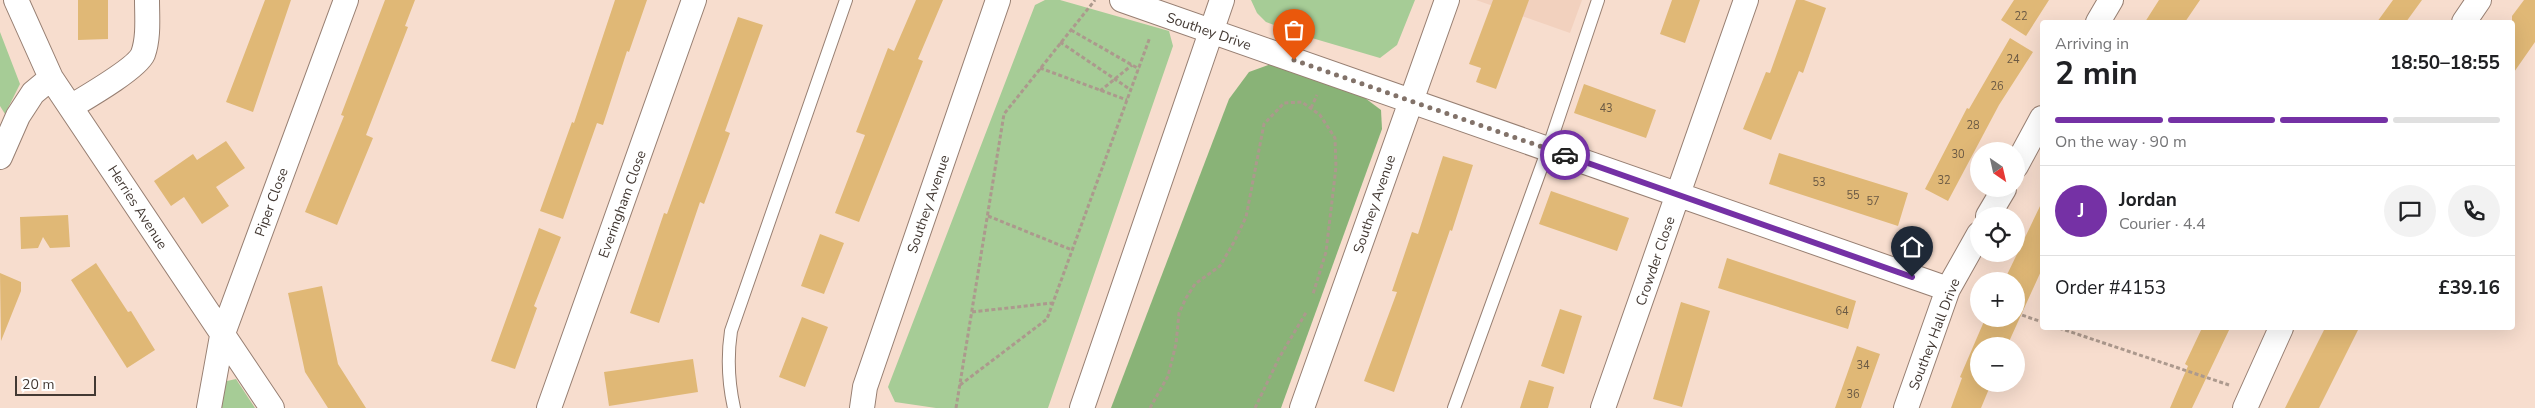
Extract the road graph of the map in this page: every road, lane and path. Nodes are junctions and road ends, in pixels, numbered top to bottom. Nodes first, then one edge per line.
1 (16, 0) edge
2 (148, 0) edge
3 (346, 0) edge
4 (694, 0) edge
5 (846, 0) edge
6 (998, 0) edge
7 (1095, 0) edge
8 (1122, 0) edge
9 (1222, 0) edge
10 (1447, 0) edge
11 (1598, 0) edge
12 (1746, 0) edge
13 (2111, 0) edge
14 (2479, 0) edge
15 (1159, 13) junction
16 (2099, 20) edge
17 (2465, 20) edge
18 (1071, 30) junction
19 (1211, 31) junction
20 (1060, 42) junction
21 (1132, 65) junction
22 (1040, 68) junction
23 (1139, 68) junction
24 (51, 78) junction
25 (1114, 79) junction
26 (1131, 90) junction
27 (1100, 91) junction
28 (1127, 100) junction
29 (1410, 101) junction
30 (72, 106) junction
31 (2040, 122) edge
32 (1548, 149) junction
33 (2025, 149) edge
34 (0, 157) edge
35 (1678, 195) junction
36 (988, 216) junction
37 (1072, 250) junction
38 (1970, 250) edge
39 (1948, 289) junction
40 (1052, 303) junction
41 (972, 312) junction
42 (2025, 316) edge
43 (2040, 321) edge
44 (2064, 330) edge
45 (2280, 330) edge
46 (222, 336) junction
47 (960, 385) junction
48 (2248, 400) edge
49 (209, 408) edge
50 (272, 408) edge
51 (549, 408) edge
52 (734, 408) edge
53 (862, 408) edge
54 (956, 408) edge
55 (1082, 408) edge
56 (1150, 408) edge
57 (1255, 408) edge
58 (1302, 408) edge
59 (1454, 408) edge
60 (1604, 408) edge
61 (1906, 408) edge

1 - 24 street, Herries Avenue
2 - 30 street
3 - 46 street, Piper Close
4 - 51 street, Everingham Close
5 - 52 lane
6 - 53 street, Southey Avenue
7 - 18 path
8 - 15 street, Southey Drive
9 - 19 street
10 - 29 street, Southey Avenue
11 - 32 lane
12 - 35 street, Crowder Close
13 - 16 street
14 - 17 street
15 - 19 street, Southey Drive
15 - 23 path
18 - 20 path
18 - 21 path
19 - 29 street, Southey Drive
19 - 55 street
20 - 22 path
20 - 25 path
21 - 23 path
21 - 25 path
22 - 27 path
22 - 36 path
23 - 26 path
24 - 30 street, Herries Avenue
24 - 34 street
25 - 26 path
25 - 27 path
26 - 28 path
27 - 28 path
28 - 37 path
29 - 32 street, Southey Drive
29 - 58 street, Southey Avenue
30 - 46 street, Herries Avenue
31 - 33 street
32 - 35 street, Southey Drive
32 - 59 lane
35 - 39 street, Southey Drive
35 - 60 street, Crowder Close
36 - 37 path
36 - 41 path
37 - 40 path
38 - 39 street, Southey Hall Drive
39 - 61 street, Southey Hall Drive
40 - 41 path
40 - 47 path
41 - 47 path
42 - 43 path
44 - 48 path
45 - 48 street
46 - 49 street, Piper Close
46 - 50 street, Herries Avenue
47 - 54 path
56 - 57 path

